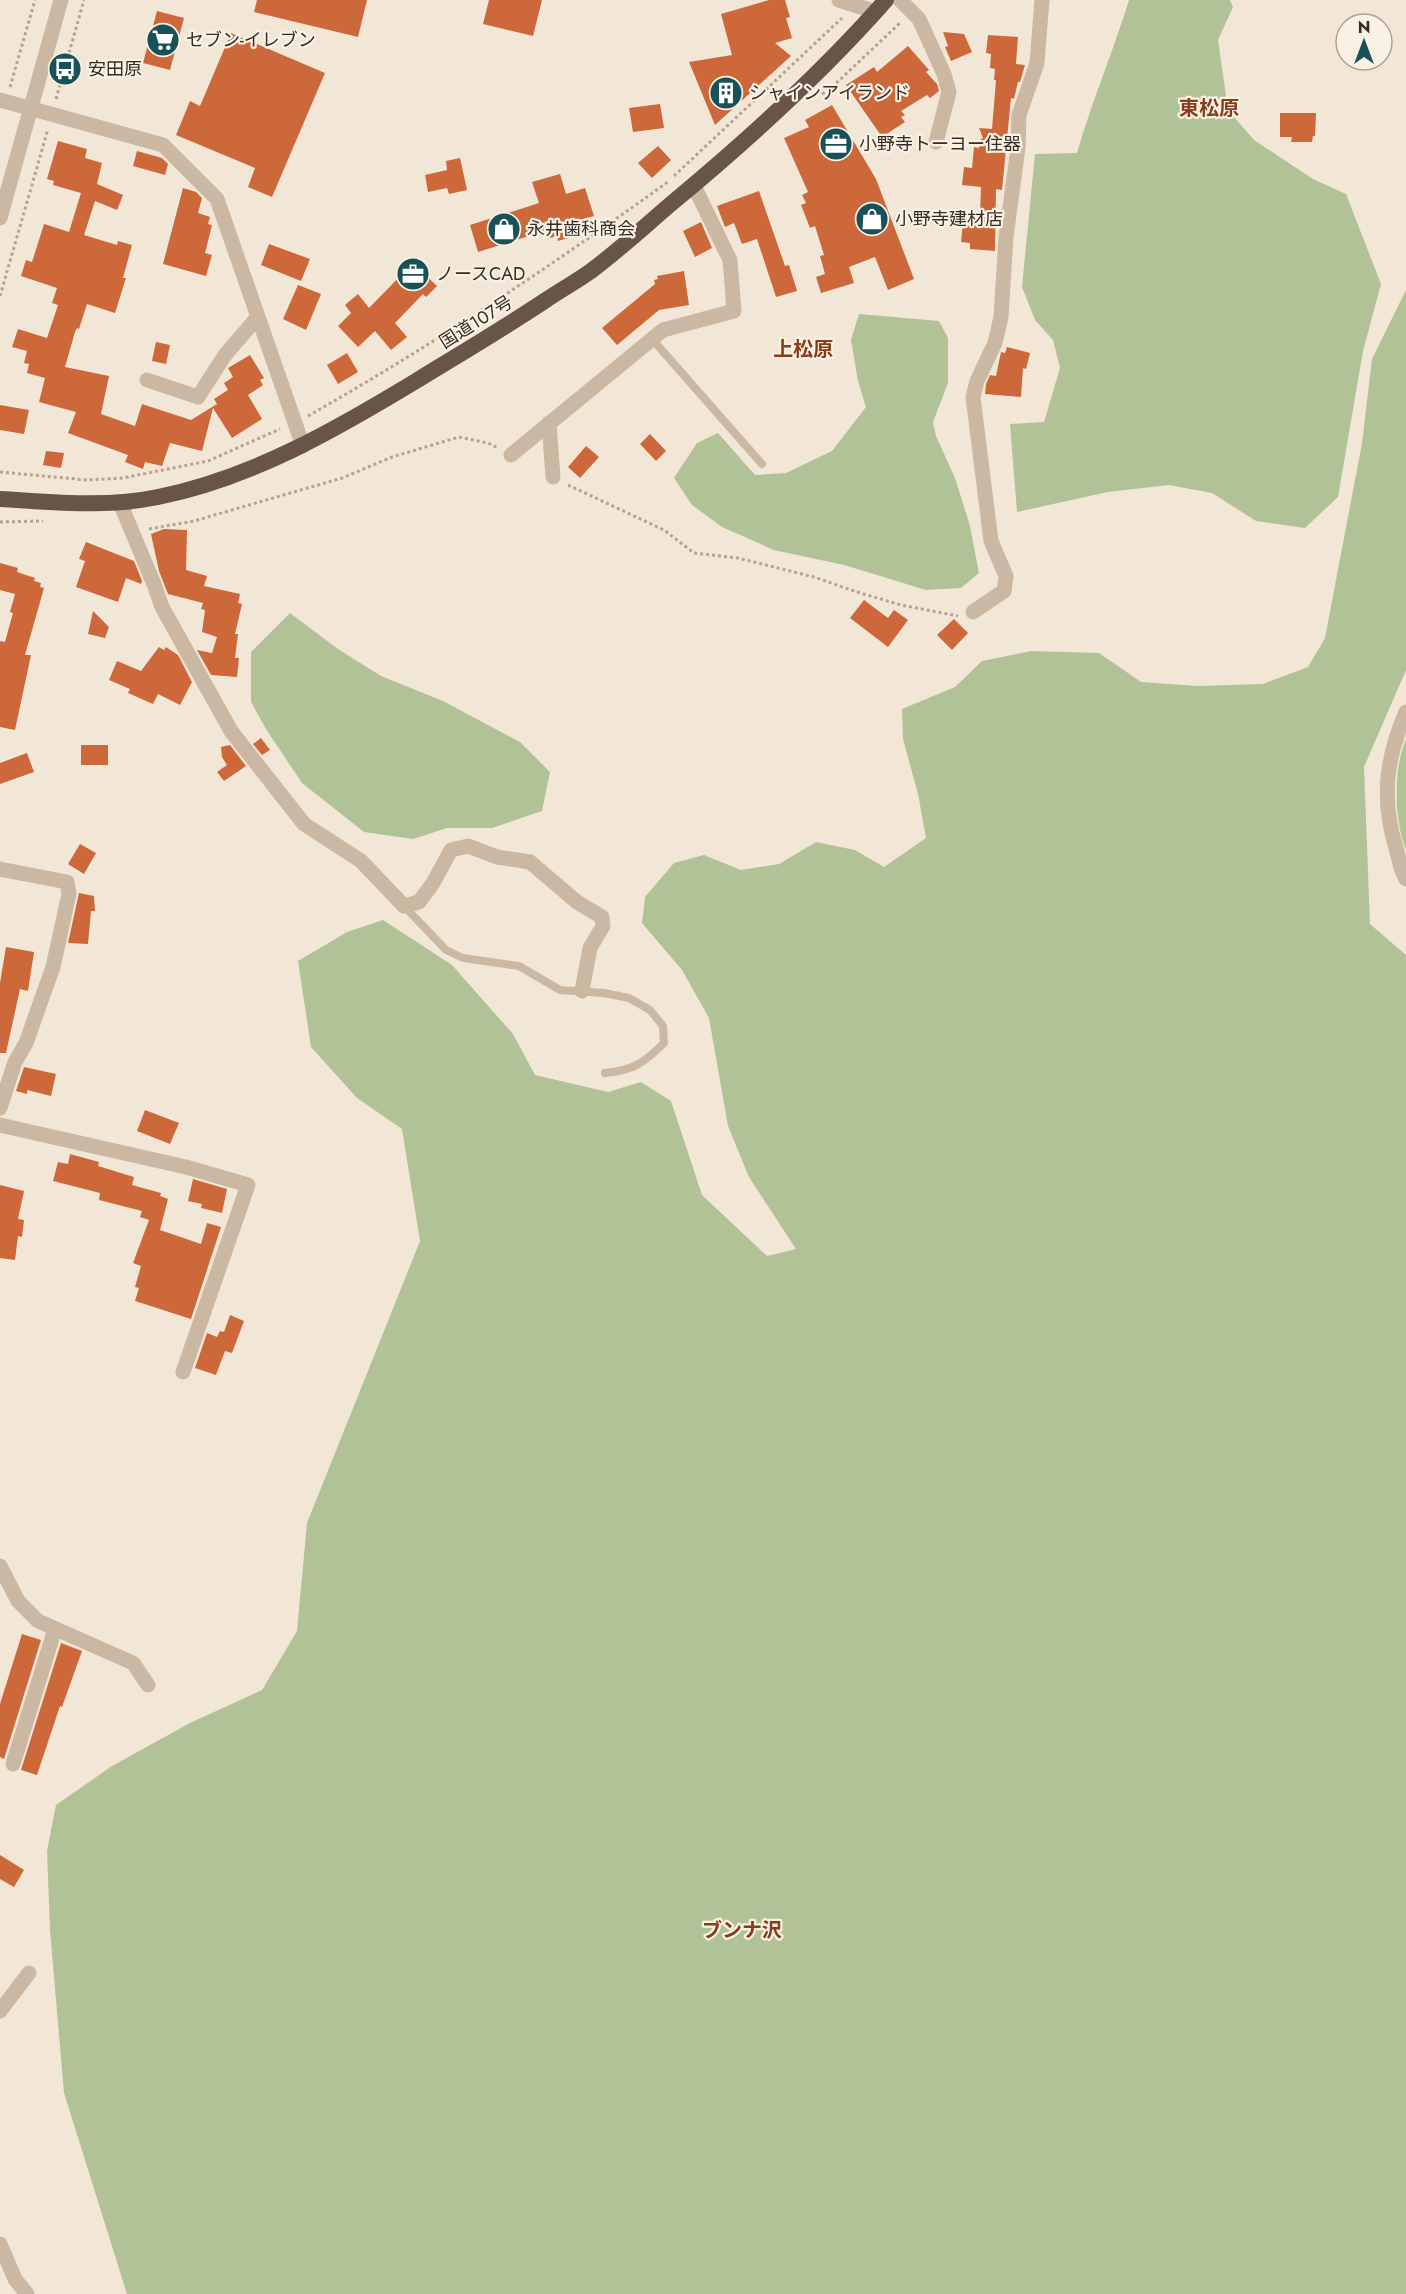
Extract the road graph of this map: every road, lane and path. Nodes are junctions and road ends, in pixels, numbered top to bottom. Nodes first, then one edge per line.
1 (35, 0) edge
2 (61, 0) edge
3 (84, 0) edge
4 (839, 0) edge
5 (900, 0) edge
6 (1042, 0) edge
7 (855, 6) junction
8 (881, 6) edge
9 (3, 101) edge
10 (31, 108) junction
11 (52, 114) junction
12 (936, 142) dead end
13 (693, 186) junction
14 (0, 218) edge
15 (0, 296) edge
16 (257, 318) junction
17 (652, 339) junction
18 (147, 380) dead end
19 (295, 423) junction
20 (549, 423) junction
21 (303, 446) junction
22 (511, 455) joint
23 (762, 464) dead end
24 (0, 472) edge
25 (553, 477) joint
26 (0, 499) edge
27 (120, 503) junction
28 (132, 532) junction
29 (974, 612) joint
30 (1406, 712) edge
31 (0, 869) edge
32 (1406, 879) edge
33 (404, 906) junction
34 (582, 991) junction
35 (605, 1073) dead end
36 (0, 1108) edge
37 (0, 1125) edge
38 (183, 1372) dead end
39 (0, 1566) edge
40 (55, 1629) junction
41 (148, 1685) dead end
42 (13, 1764) dead end
43 (29, 1973) dead end
44 (0, 2011) edge
45 (2, 2255) edge
46 (27, 2294) edge

1 - 9 path
2 - 10 street
3 - 11 path
4 - 7 street
5 - 12 street
6 - 29 street
7 - 8 street
7 - 19 path
8 - 13 highway, 国道107号
9 - 10 street
10 - 11 street
10 - 14 street
11 - 15 path
11 - 16 street
13 - 17 street
13 - 21 highway, 国道107号
16 - 18 street
16 - 19 street
17 - 20 street
17 - 23 lane
19 - 21 street
19 - 24 path
20 - 22 street
20 - 25 street
21 - 27 highway, 国道107号
22 - 28 path
25 - 29 path
26 - 27 highway, 国道107号
27 - 28 street
28 - 33 street
30 - 32 street
31 - 36 street
33 - 34 lane
33 - 34 street
34 - 35 lane
37 - 38 street
39 - 40 street
40 - 41 street
40 - 42 street
43 - 44 street
45 - 46 street

